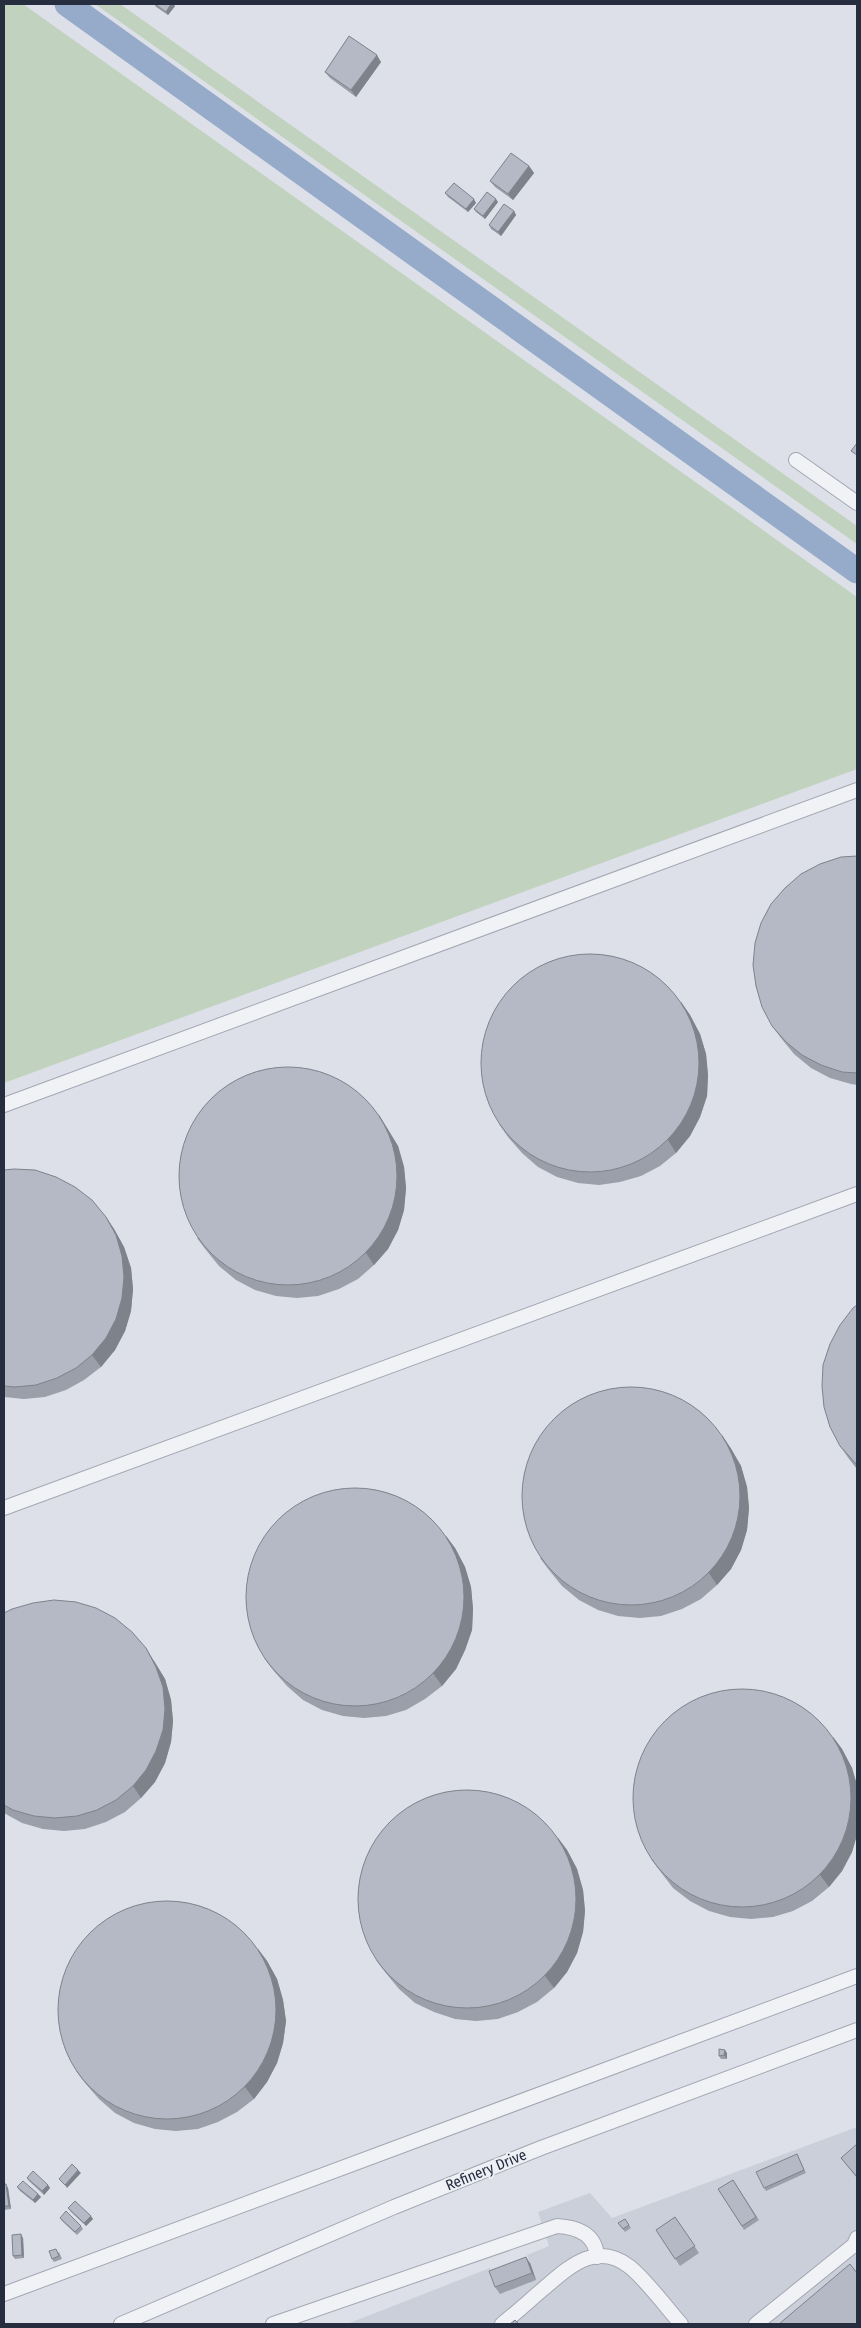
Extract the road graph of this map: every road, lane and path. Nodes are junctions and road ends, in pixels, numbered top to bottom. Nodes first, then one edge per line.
1 (796, 460) dead end
2 (857, 503) edge
3 (857, 790) edge
4 (4, 1105) edge
5 (857, 1194) edge
6 (4, 1508) edge
7 (857, 1976) edge
8 (857, 2030) edge
9 (857, 2238) edge
10 (597, 2256) junction
11 (4, 2294) edge
12 (121, 2324) edge
13 (273, 2324) edge
14 (502, 2324) edge
15 (681, 2324) edge
16 (756, 2324) edge

1 - 2 lane
3 - 4 lane
5 - 6 lane
7 - 11 lane
8 - 12 lane, Refinery Drive
9 - 16 lane
10 - 13 lane
10 - 14 lane
10 - 15 lane

